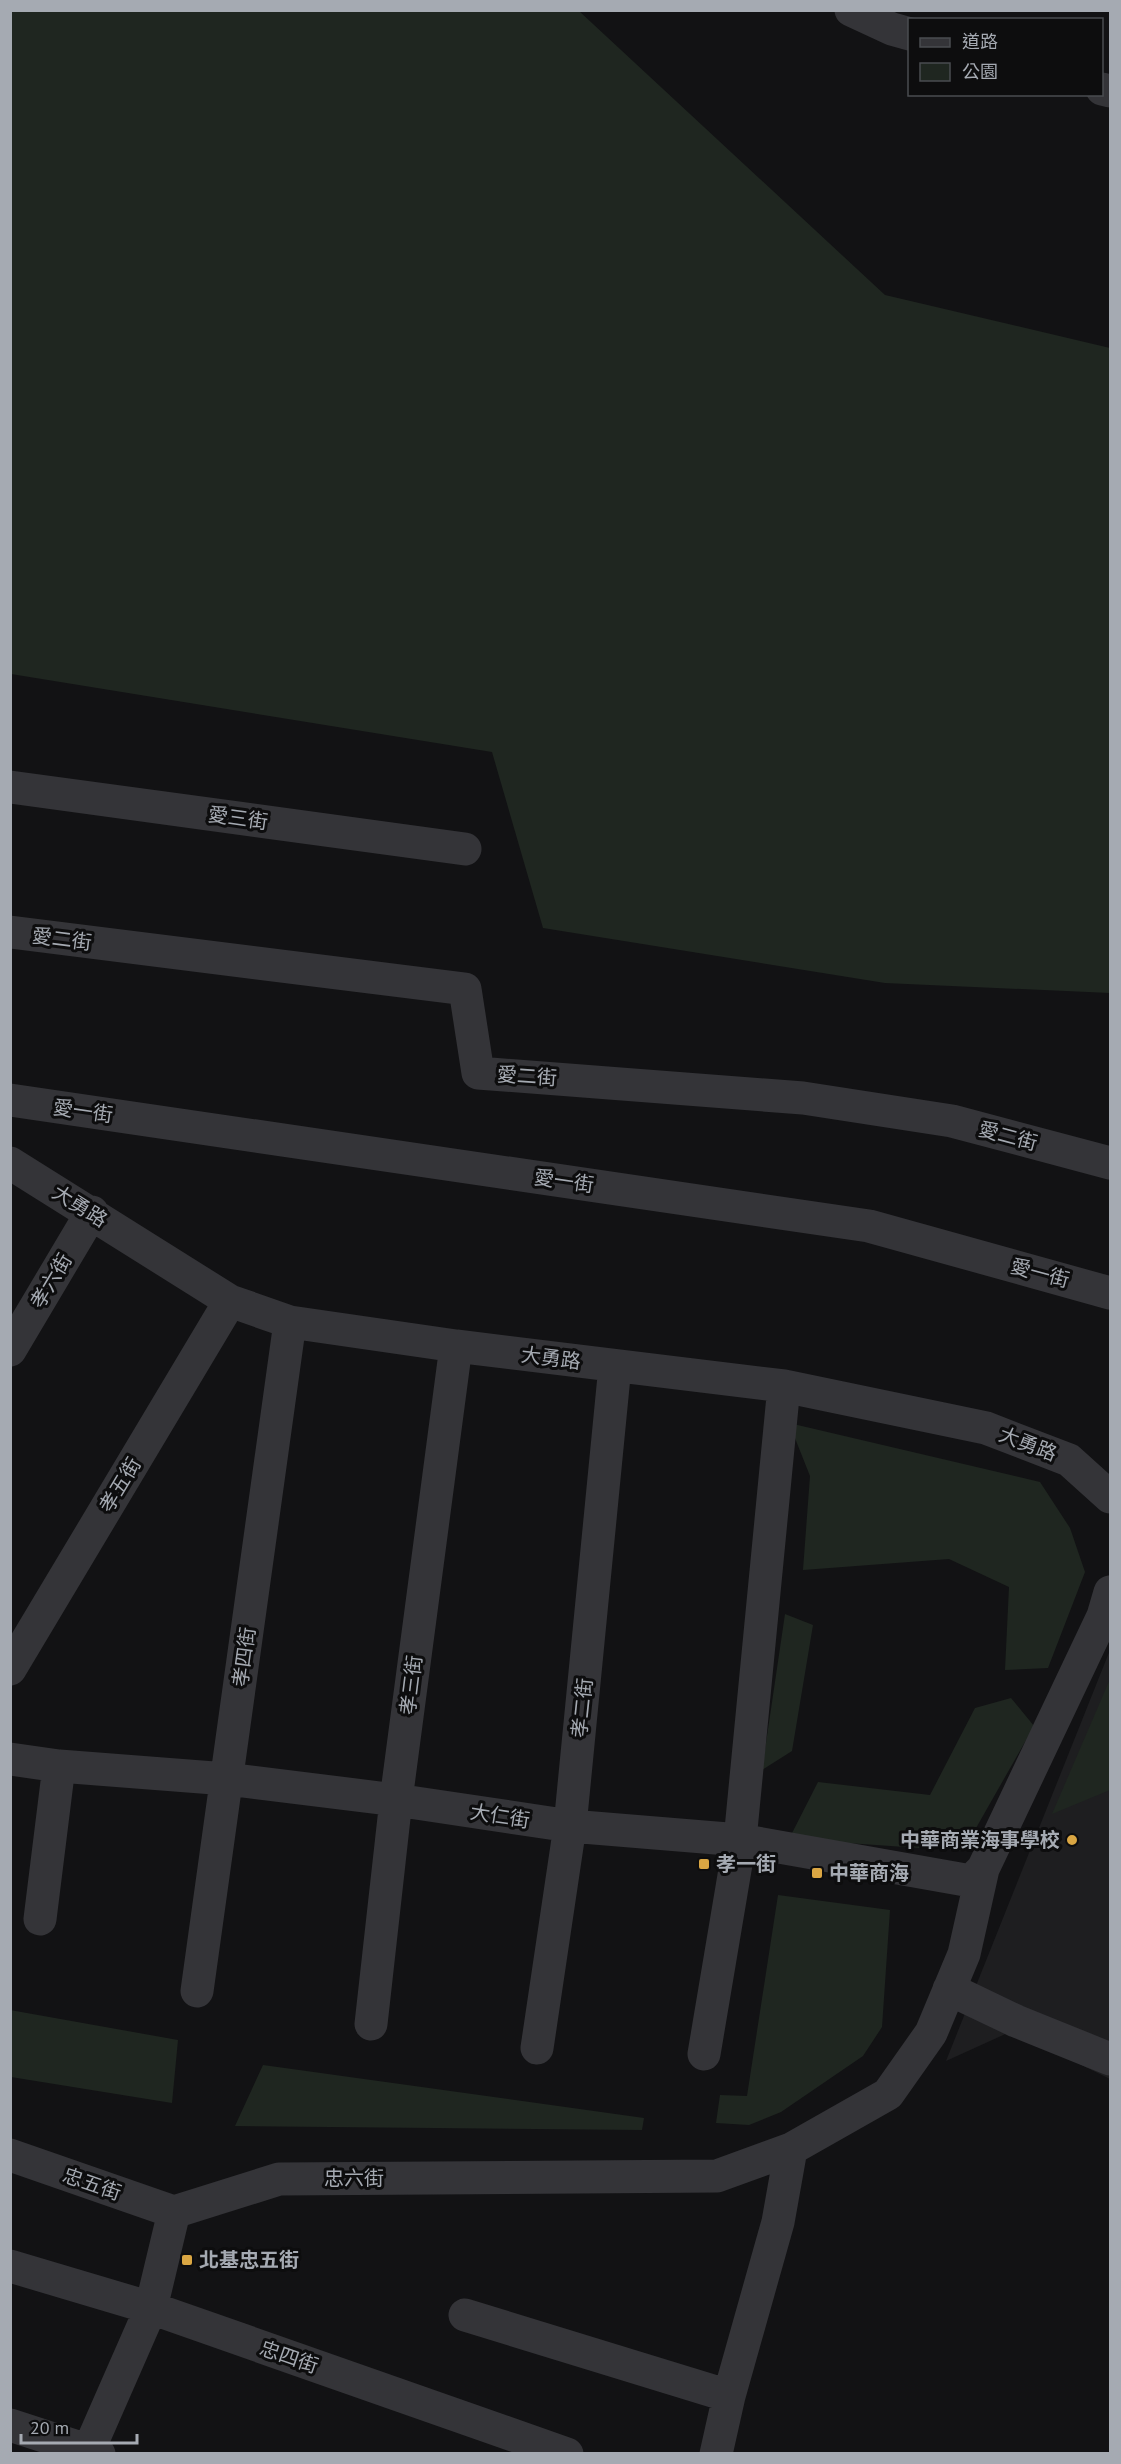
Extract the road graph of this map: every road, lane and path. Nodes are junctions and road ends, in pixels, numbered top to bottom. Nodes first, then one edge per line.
1 (851, 10) edge
2 (908, 34) edge
3 (10, 787) edge
4 (465, 849) dead end
5 (10, 932) edge
6 (10, 1100) edge
7 (10, 1163) edge
8 (1110, 1163) edge
9 (92, 1212) junction
10 (1110, 1293) edge
11 (230, 1301) junction
12 (290, 1322) junction
13 (456, 1346) junction
14 (10, 1350) edge
15 (615, 1366) junction
16 (784, 1386) junction
17 (1110, 1497) edge
18 (1110, 1592) edge
19 (10, 1669) edge
20 (10, 1759) edge
21 (58, 1766) junction
22 (226, 1779) junction
23 (396, 1800) junction
24 (570, 1826) junction
25 (740, 1840) junction
26 (983, 1869) junction
27 (40, 1919) dead end
28 (949, 1989) junction
29 (197, 1991) dead end
30 (370, 2024) dead end
31 (537, 2048) dead end
32 (704, 2054) dead end
33 (1110, 2059) edge
34 (791, 2149) junction
35 (10, 2156) edge
36 (174, 2212) junction
37 (10, 2266) edge
38 (151, 2308) junction
39 (465, 2315) dead end
40 (729, 2396) junction
41 (10, 2425) edge
42 (92, 2452) edge
43 (567, 2454) edge
44 (716, 2454) edge

1 - 2 street
3 - 4 street, 愛三街
5 - 8 street, 愛二街
6 - 10 street, 愛一街
7 - 9 street, 大勇路
9 - 11 street, 大勇路
9 - 14 street, 孝六街
11 - 12 street, 大勇路
11 - 19 street, 孝五街
12 - 13 street, 大勇路
12 - 22 street, 孝四街
13 - 15 street, 大勇路
13 - 23 street, 孝三街
15 - 16 street, 大勇路
15 - 24 street, 孝二街
16 - 17 street, 大勇路
16 - 25 street
18 - 26 street, 忠六街
20 - 21 street, 大仁街
21 - 22 street, 大仁街
21 - 27 street
22 - 23 street, 大仁街
22 - 29 street, 孝四街
23 - 24 street, 大仁街
23 - 30 street, 孝三街
24 - 25 street, 大仁街
24 - 31 street, 孝二街
25 - 26 street, 大仁街
25 - 32 street
26 - 28 street, 忠六街
28 - 33 street
28 - 34 street, 忠六街
34 - 36 street, 忠六街
34 - 40 street
35 - 36 street, 忠五街
36 - 38 street
37 - 38 street, 忠四街
38 - 42 street
38 - 43 street, 忠四街
39 - 40 street
40 - 44 street
41 - 42 street

